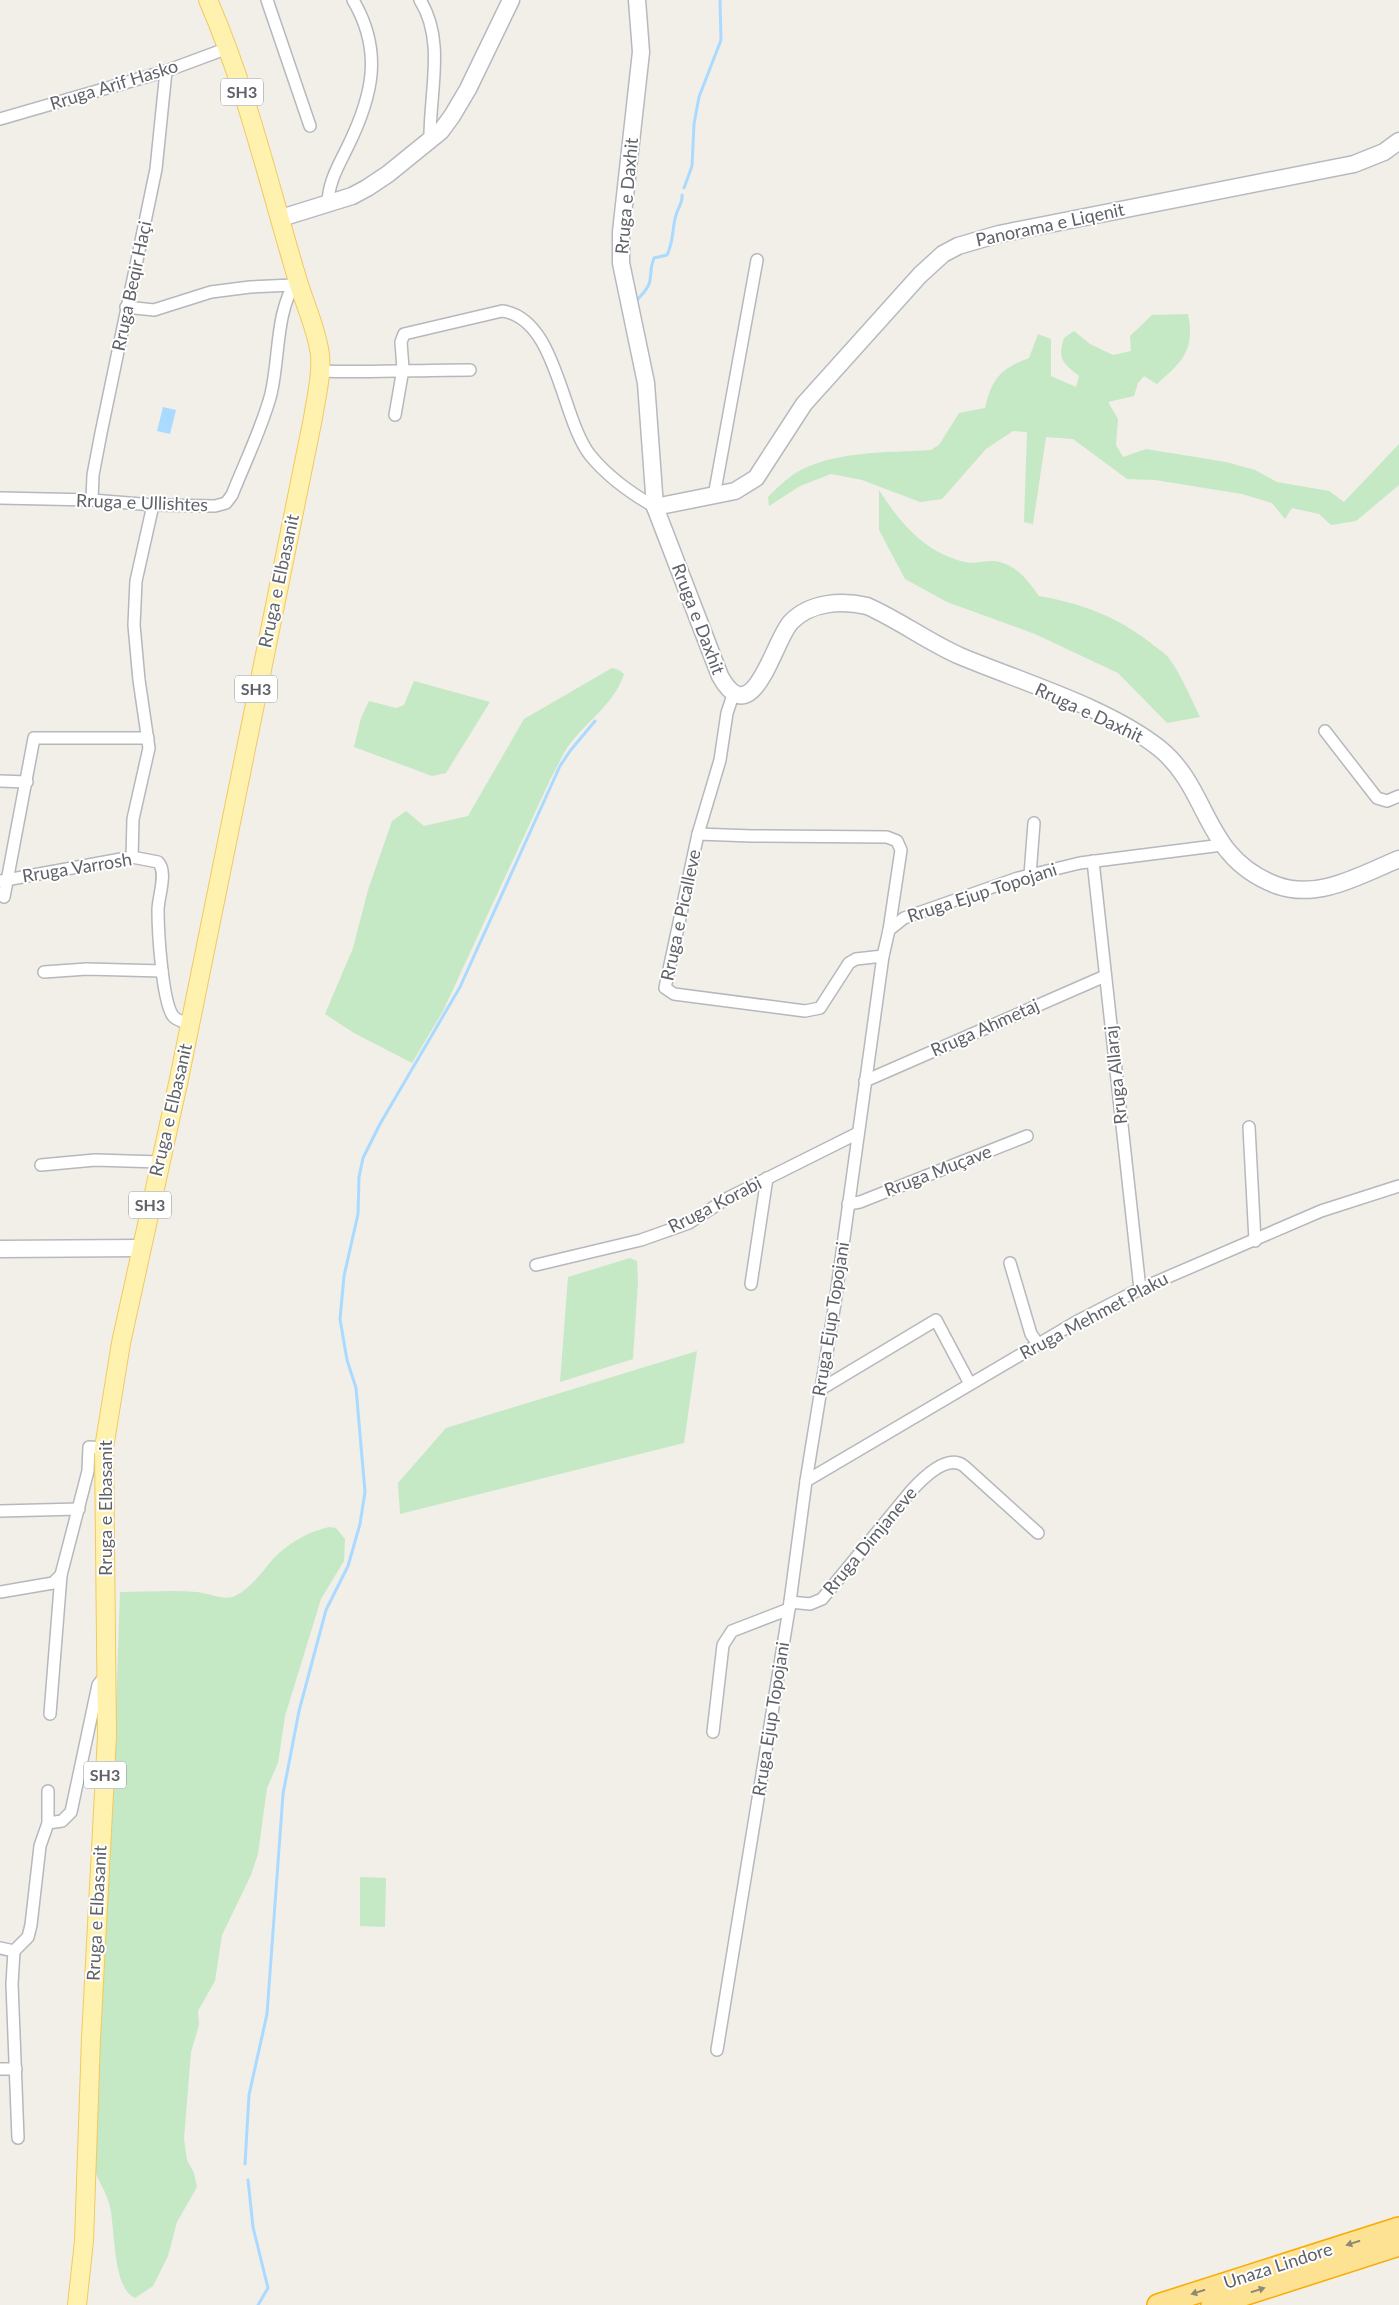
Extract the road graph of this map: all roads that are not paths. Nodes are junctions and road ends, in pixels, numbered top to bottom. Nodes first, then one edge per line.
1 (208, 0) edge
2 (267, 0) edge
3 (353, 0) edge
4 (420, 0) edge
5 (511, 0) edge
6 (637, 0) edge
7 (228, 48) junction
8 (166, 71) junction
9 (0, 119) edge
10 (310, 126) dead end
11 (430, 140) junction
12 (1399, 140) edge
13 (328, 204) junction
14 (281, 218) junction
15 (757, 260) dead end
16 (295, 282) junction
17 (126, 307) junction
18 (403, 370) junction
19 (470, 370) dead end
20 (320, 371) junction
21 (395, 415) dead end
22 (714, 496) junction
23 (0, 498) edge
24 (92, 500) junction
25 (153, 505) junction
26 (655, 507) junction
27 (734, 692) junction
28 (1325, 731) dead end
29 (148, 738) junction
30 (0, 781) edge
31 (27, 782) junction
32 (1399, 796) edge
33 (1034, 823) dead end
34 (698, 834) junction
35 (1222, 845) junction
36 (132, 857) junction
37 (1399, 859) edge
38 (1093, 860) junction
39 (1030, 876) junction
40 (4, 880) edge
41 (4, 896) dead end
42 (889, 930) junction
43 (883, 956) junction
44 (162, 971) junction
45 (44, 972) dead end
46 (1105, 976) junction
47 (190, 1024) junction
48 (865, 1081) junction
49 (1249, 1127) dead end
50 (858, 1133) junction
51 (1028, 1136) dead end
52 (160, 1162) junction
53 (41, 1164) dead end
54 (767, 1178) junction
55 (1399, 1186) edge
56 (848, 1204) junction
57 (1255, 1241) junction
58 (140, 1248) junction
59 (0, 1249) edge
60 (1010, 1263) dead end
61 (536, 1265) dead end
62 (751, 1284) dead end
63 (1140, 1288) junction
64 (1038, 1344) junction
65 (970, 1384) junction
66 (821, 1389) junction
67 (104, 1448) junction
68 (806, 1481) junction
69 (79, 1509) junction
70 (0, 1511) edge
71 (1038, 1533) dead end
72 (61, 1575) junction
73 (0, 1592) edge
74 (789, 1605) junction
75 (107, 1674) junction
76 (50, 1714) dead end
77 (714, 1732) dead end
78 (48, 1791) dead end
79 (48, 1823) junction
80 (0, 1948) edge
81 (14, 1951) junction
82 (717, 2050) dead end
83 (0, 2069) edge
84 (16, 2069) junction
85 (18, 2138) dead end
86 (1399, 2228) edge
87 (1399, 2245) edge
88 (77, 2305) edge
89 (1158, 2305) edge
90 (1212, 2305) edge

1 - 7 main road, Rruga e Elbasanit / SH3
2 - 10 street
3 - 13 street
4 - 11 street
5 - 11 street
6 - 26 street, Rruga e Daxhit
7 - 8 street, Rruga Arif Hasko
7 - 14 main road, Rruga e Elbasanit / SH3
8 - 9 street, Rruga Arif Hasko
8 - 17 street, Rruga Beqir Haçi
11 - 13 street
12 - 22 street, Panorama e Liqenit
13 - 14 street
14 - 16 main road, Rruga e Elbasanit / SH3
15 - 22 street
16 - 17 street
16 - 20 main road, Rruga e Elbasanit / SH3
16 - 25 street, Rruga e Ullishtes
17 - 24 street, Rruga Beqir Haçi
18 - 19 street
18 - 20 street
18 - 21 street
18 - 26 street
20 - 47 main road, Rruga e Elbasanit / SH3
22 - 26 street, Panorama e Liqenit
23 - 24 street, Rruga e Ullishtes
24 - 25 street, Rruga e Ullishtes
25 - 29 street
26 - 27 street, Rruga e Daxhit
27 - 34 street, Rruga e Picalleve
27 - 35 street, Rruga e Daxhit
28 - 32 street
29 - 31 street
29 - 36 street
30 - 31 street
31 - 40 street
33 - 39 street
34 - 42 street, Rruga e Picalleve
34 - 43 street, Rruga e Picalleve
35 - 37 street, Rruga e Daxhit
35 - 38 street, Rruga Ejup Topojani
36 - 40 street, Rruga Varrosh
36 - 44 street, Rruga Varrosh
38 - 39 street, Rruga Ejup Topojani
38 - 46 street, Rruga Allaraj
39 - 42 street, Rruga Ejup Topojani
40 - 41 street
42 - 43 street, Rruga Ejup Topojani
43 - 48 street, Rruga Ejup Topojani
44 - 45 street
44 - 47 street, Rruga Varrosh
46 - 48 street, Rruga Ahmetaj
46 - 63 street, Rruga Allaraj
47 - 52 main road, Rruga e Elbasanit / SH3
48 - 50 street, Rruga Ejup Topojani
49 - 57 street
50 - 54 street, Rruga Korabi
50 - 56 street, Rruga Ejup Topojani
51 - 56 street, Rruga Muçave
52 - 53 street
52 - 58 main road, Rruga e Elbasanit / SH3
54 - 61 street, Rruga Korabi
54 - 62 street
55 - 57 street, Rruga Mehmet Plaku
56 - 66 street, Rruga Ejup Topojani
57 - 63 street, Rruga Mehmet Plaku
58 - 59 street
58 - 67 main road, Rruga e Elbasanit / SH3
60 - 64 street
63 - 64 street, Rruga Mehmet Plaku
64 - 65 street, Rruga Mehmet Plaku
65 - 66 street
65 - 68 street, Rruga Mehmet Plaku
66 - 68 street, Rruga Ejup Topojani
67 - 69 street
67 - 75 main road, Rruga e Elbasanit / SH3
68 - 74 street, Rruga Ejup Topojani
69 - 70 street
69 - 72 street
71 - 74 street, Rruga Dimjaneve
72 - 73 street
72 - 76 street
74 - 77 street
74 - 82 street, Rruga Ejup Topojani
75 - 79 street
75 - 88 main road, Rruga e Elbasanit / SH3
78 - 79 street
79 - 81 street
80 - 81 street
81 - 84 street
83 - 84 street
84 - 85 street
86 -> 89 highway, Unaza Lindore
90 -> 87 highway, Unaza Lindore

